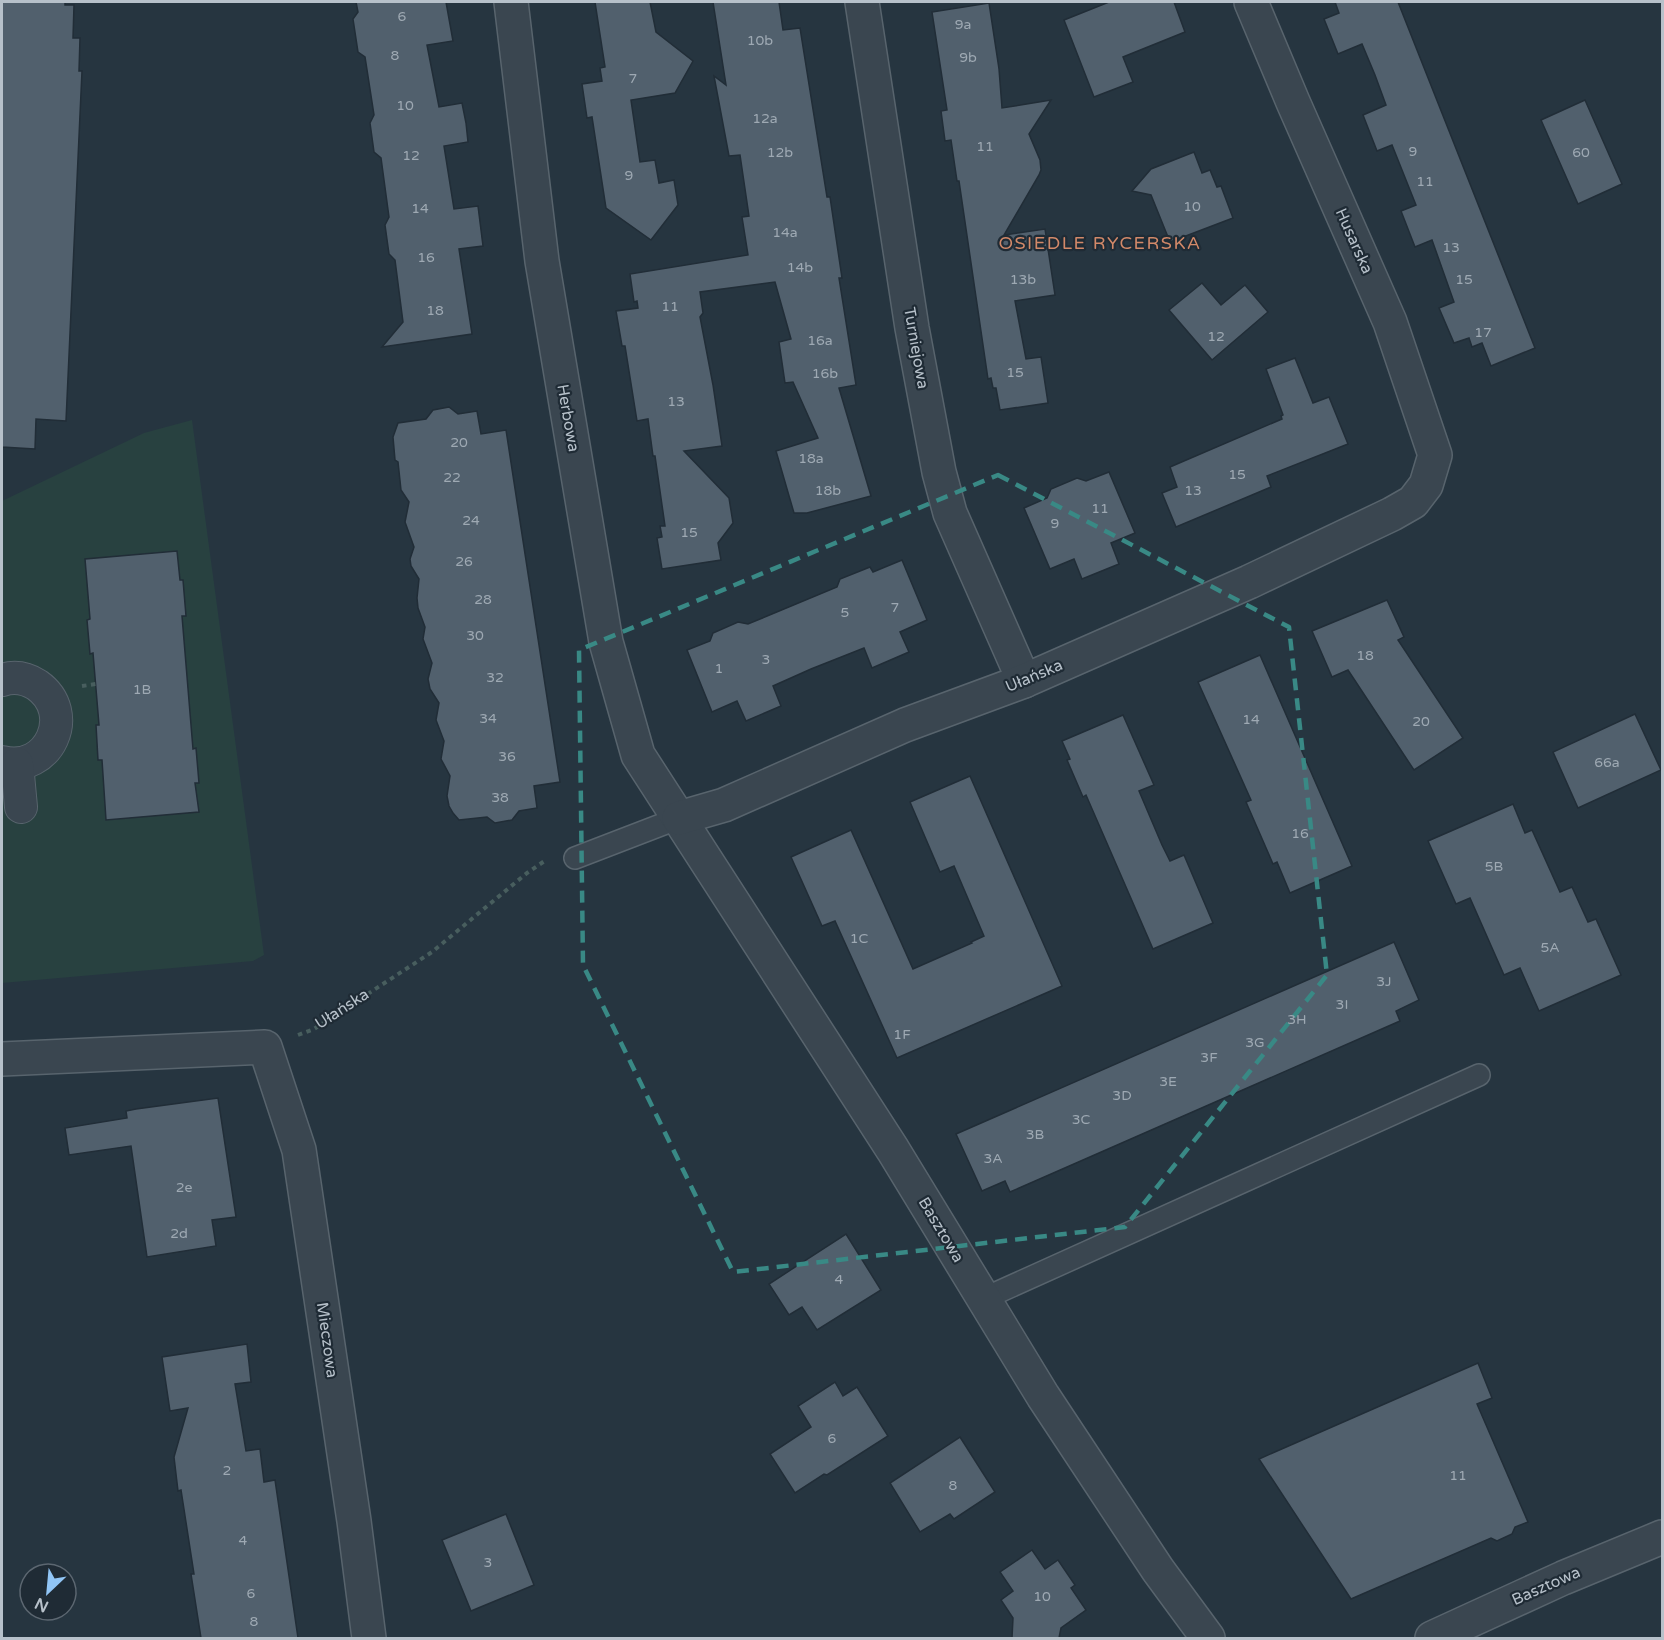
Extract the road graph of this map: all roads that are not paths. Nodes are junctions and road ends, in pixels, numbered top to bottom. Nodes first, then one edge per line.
1 (512, 2) edge
2 (862, 2) edge
3 (1251, 2) edge
4 (1426, 485) joint
5 (2, 680) edge
6 (1024, 681) junction
7 (9, 763) edge
8 (21, 807) dead end
9 (680, 818) junction
10 (565, 856) road end
11 (2, 1059) edge
12 (1479, 1075) dead end
13 (983, 1299) junction
14 (1662, 1537) edge
15 (369, 1638) edge
16 (1208, 1638) edge
17 (1432, 1638) edge

1 - 9 street, Herbowa
2 - 6 street, Turniejowa
3 - 4 street, Husarska
4 - 6 street, Ułańska
5 - 7 street
6 - 9 street, Ułańska
7 - 8 street
9 - 10 lane, Ułańska
9 - 13 street, Basztowa
11 - 15 street, Mieczowa
12 - 13 lane
13 - 16 street, Basztowa
14 - 17 street, Basztowa

